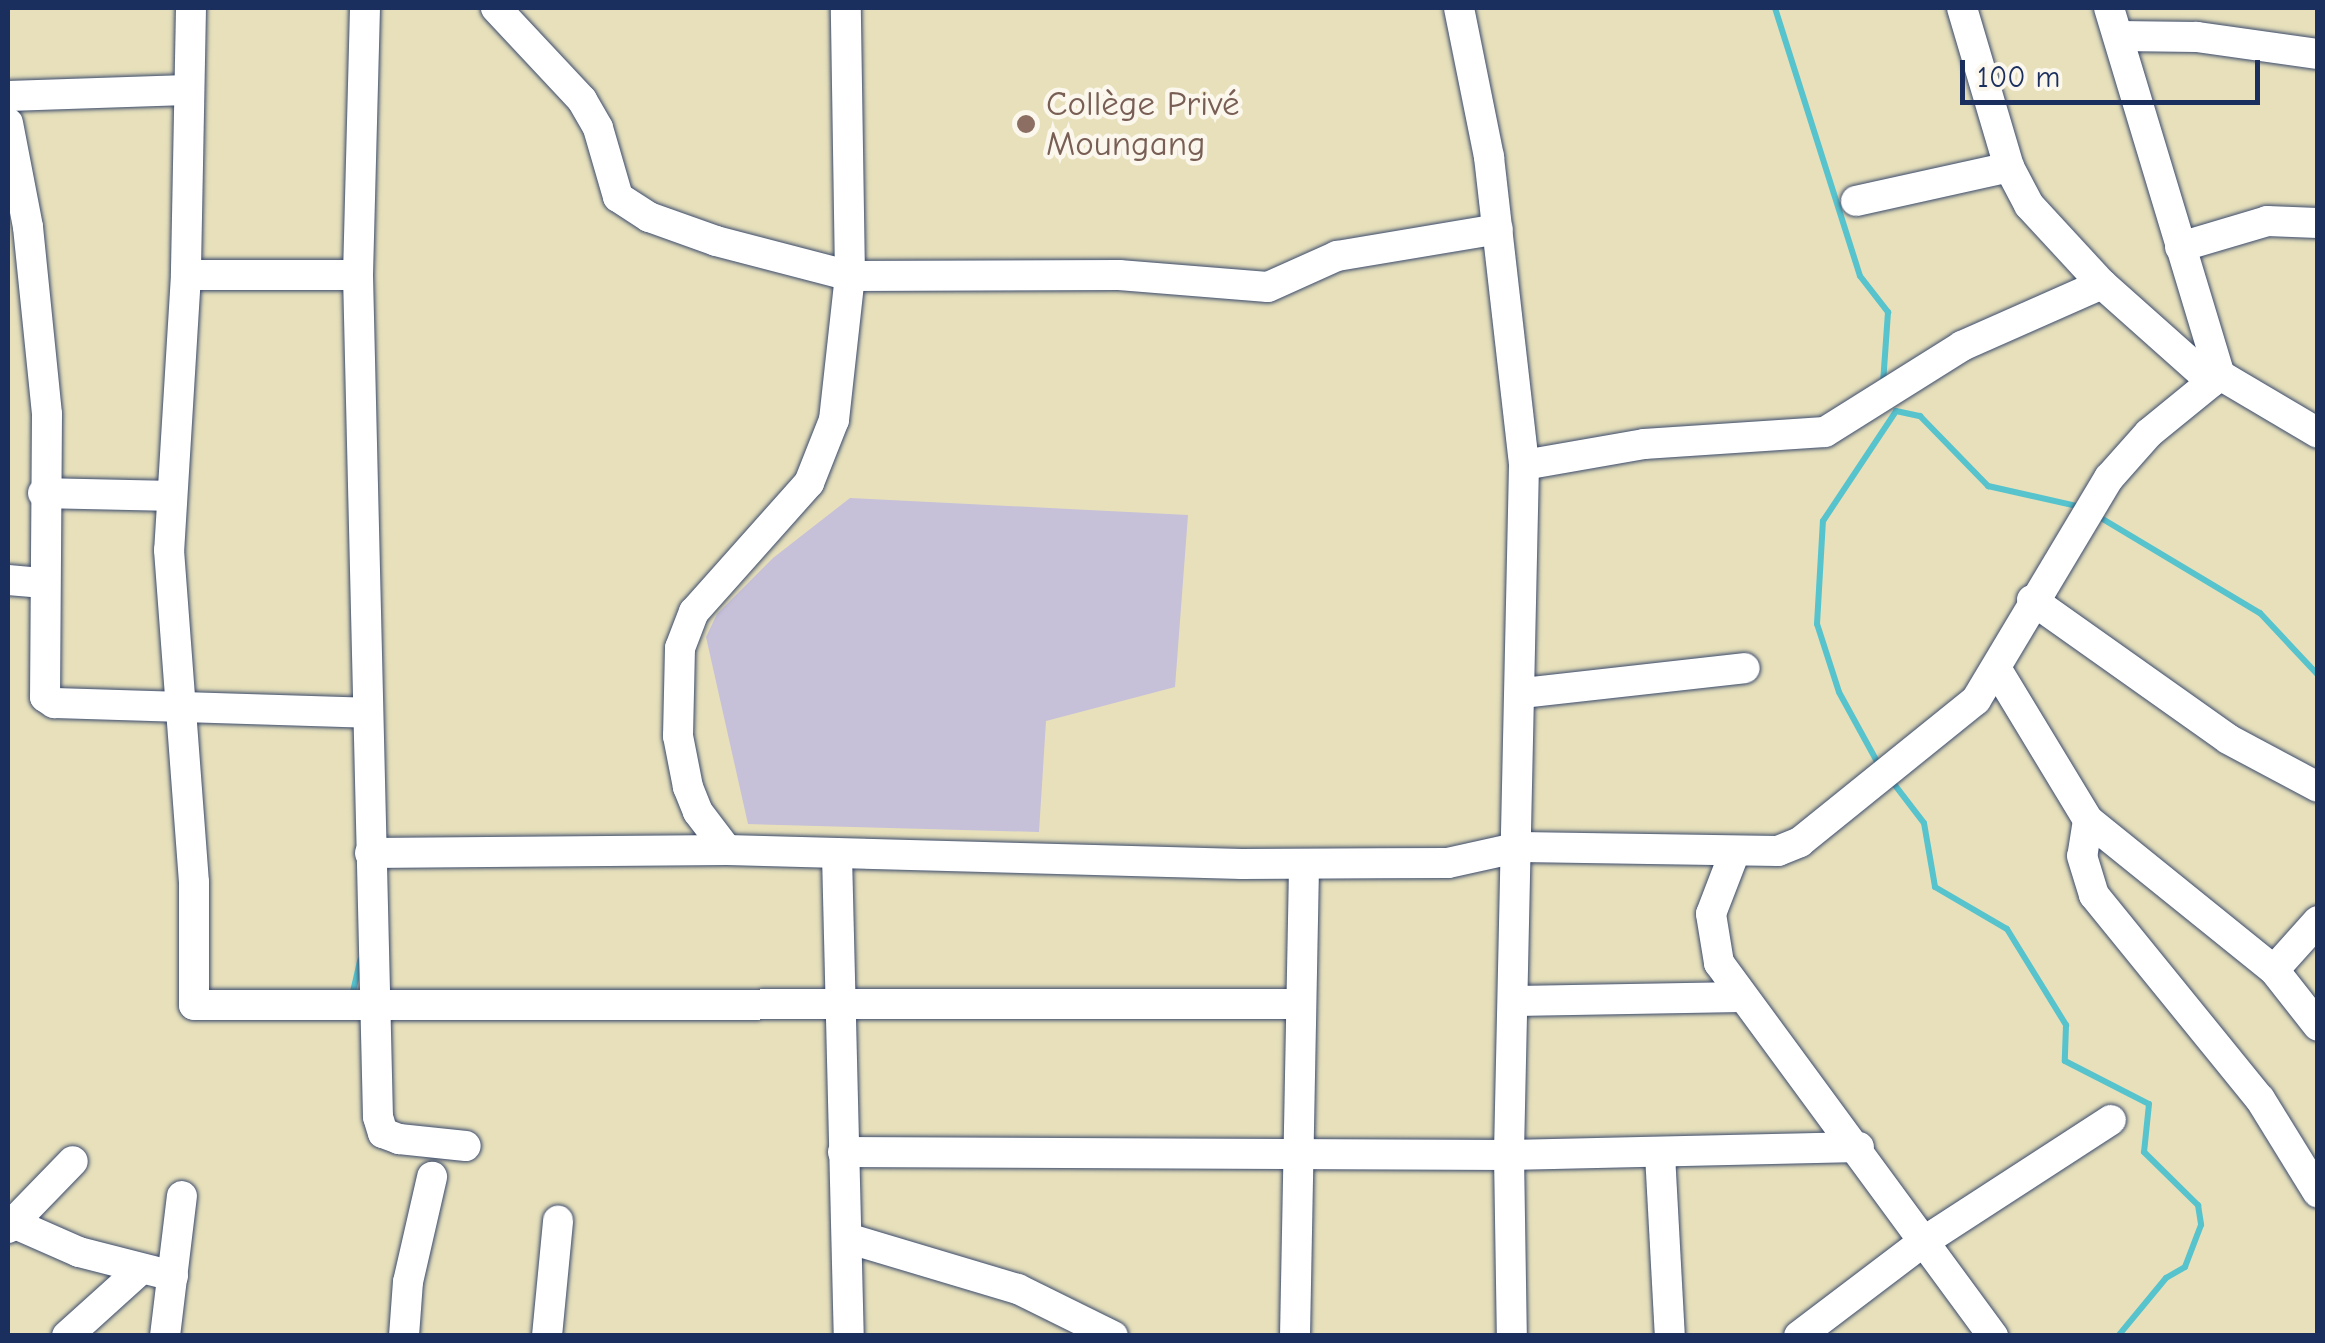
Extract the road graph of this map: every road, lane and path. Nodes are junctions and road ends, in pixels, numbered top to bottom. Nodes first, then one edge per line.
1 (190, 8) edge
2 (365, 8) edge
3 (496, 8) edge
4 (846, 8) edge
5 (1459, 8) edge
6 (1962, 8) edge
7 (2114, 22) edge
8 (2318, 54) edge
9 (187, 90) junction
10 (8, 96) edge
11 (8, 123) edge
12 (2009, 167) junction
13 (1856, 202) dead end
14 (2318, 222) edge
15 (1498, 230) junction
16 (2180, 248) junction
17 (358, 275) junction
18 (186, 276) junction
19 (850, 276) junction
20 (2102, 284) junction
21 (2216, 378) junction
22 (2318, 433) edge
23 (1524, 465) junction
24 (43, 492) junction
25 (171, 496) junction
26 (8, 580) edge
27 (44, 583) junction
28 (2032, 600) junction
29 (1745, 668) dead end
30 (1996, 668) junction
31 (1523, 693) junction
32 (182, 706) junction
33 (368, 714) junction
34 (2318, 787) edge
35 (2088, 820) junction
36 (1520, 847) junction
37 (727, 850) junction
38 (370, 852) junction
39 (1734, 854) junction
40 (837, 855) junction
41 (1304, 864) junction
42 (2318, 922) edge
43 (2274, 970) junction
44 (1741, 996) junction
45 (1517, 1001) junction
46 (1300, 1004) junction
47 (375, 1008) junction
48 (838, 1008) junction
49 (2318, 1026) edge
50 (2112, 1120) dead end
51 (466, 1146) dead end
52 (1859, 1147) junction
53 (843, 1152) junction
54 (1298, 1154) junction
55 (1660, 1154) junction
56 (1508, 1155) junction
57 (73, 1161) dead end
58 (432, 1177) dead end
59 (2318, 1192) edge
60 (182, 1196) dead end
61 (558, 1221) dead end
62 (10, 1226) edge
63 (850, 1239) junction
64 (1923, 1242) junction
65 (140, 1270) junction
66 (172, 1276) junction
67 (67, 1336) edge
68 (165, 1336) edge
69 (404, 1336) edge
70 (547, 1336) edge
71 (849, 1336) edge
72 (1113, 1336) edge
73 (1295, 1336) edge
74 (1512, 1336) edge
75 (1670, 1336) edge
76 (1799, 1336) edge
77 (1992, 1336) edge

1 - 9 street
2 - 17 street
3 - 19 street
4 - 19 street
5 - 15 street
6 - 12 street
7 - 8 street
7 - 16 street
9 - 10 street
9 - 18 street
11 - 24 street
12 - 13 street
12 - 20 street
14 - 16 street
15 - 19 street
15 - 23 street
16 - 21 street
17 - 18 street
17 - 33 street
18 - 25 street
19 - 37 street
20 - 21 street
20 - 23 street
21 - 22 street
21 - 28 street
23 - 31 street
24 - 25 street
24 - 27 street
25 - 32 street
26 - 27 street
27 - 32 street
28 - 30 street
28 - 34 street
29 - 31 street
30 - 35 street
30 - 39 street
31 - 36 street
32 - 33 street
32 - 47 street
33 - 38 street
35 - 43 street
35 - 59 street
36 - 39 street
36 - 41 street
36 - 45 street
37 - 38 street
37 - 40 street
38 - 47 street
39 - 44 street
40 - 41 street
40 - 48 street
41 - 46 street
42 - 43 street
43 - 49 street
44 - 45 street
44 - 52 street
45 - 56 street
46 - 48 street
46 - 54 street
47 - 48 street
47 - 51 street
48 - 53 street
50 - 64 street
52 - 55 street
52 - 64 street
53 - 54 street
53 - 63 street
54 - 56 street
54 - 73 street
55 - 56 street
55 - 75 street
56 - 74 street
57 - 62 street
58 - 69 street
60 - 66 street
61 - 70 street
62 - 65 street
63 - 71 street
63 - 72 street
64 - 76 street
64 - 77 street
65 - 66 street
65 - 67 street
66 - 68 street

